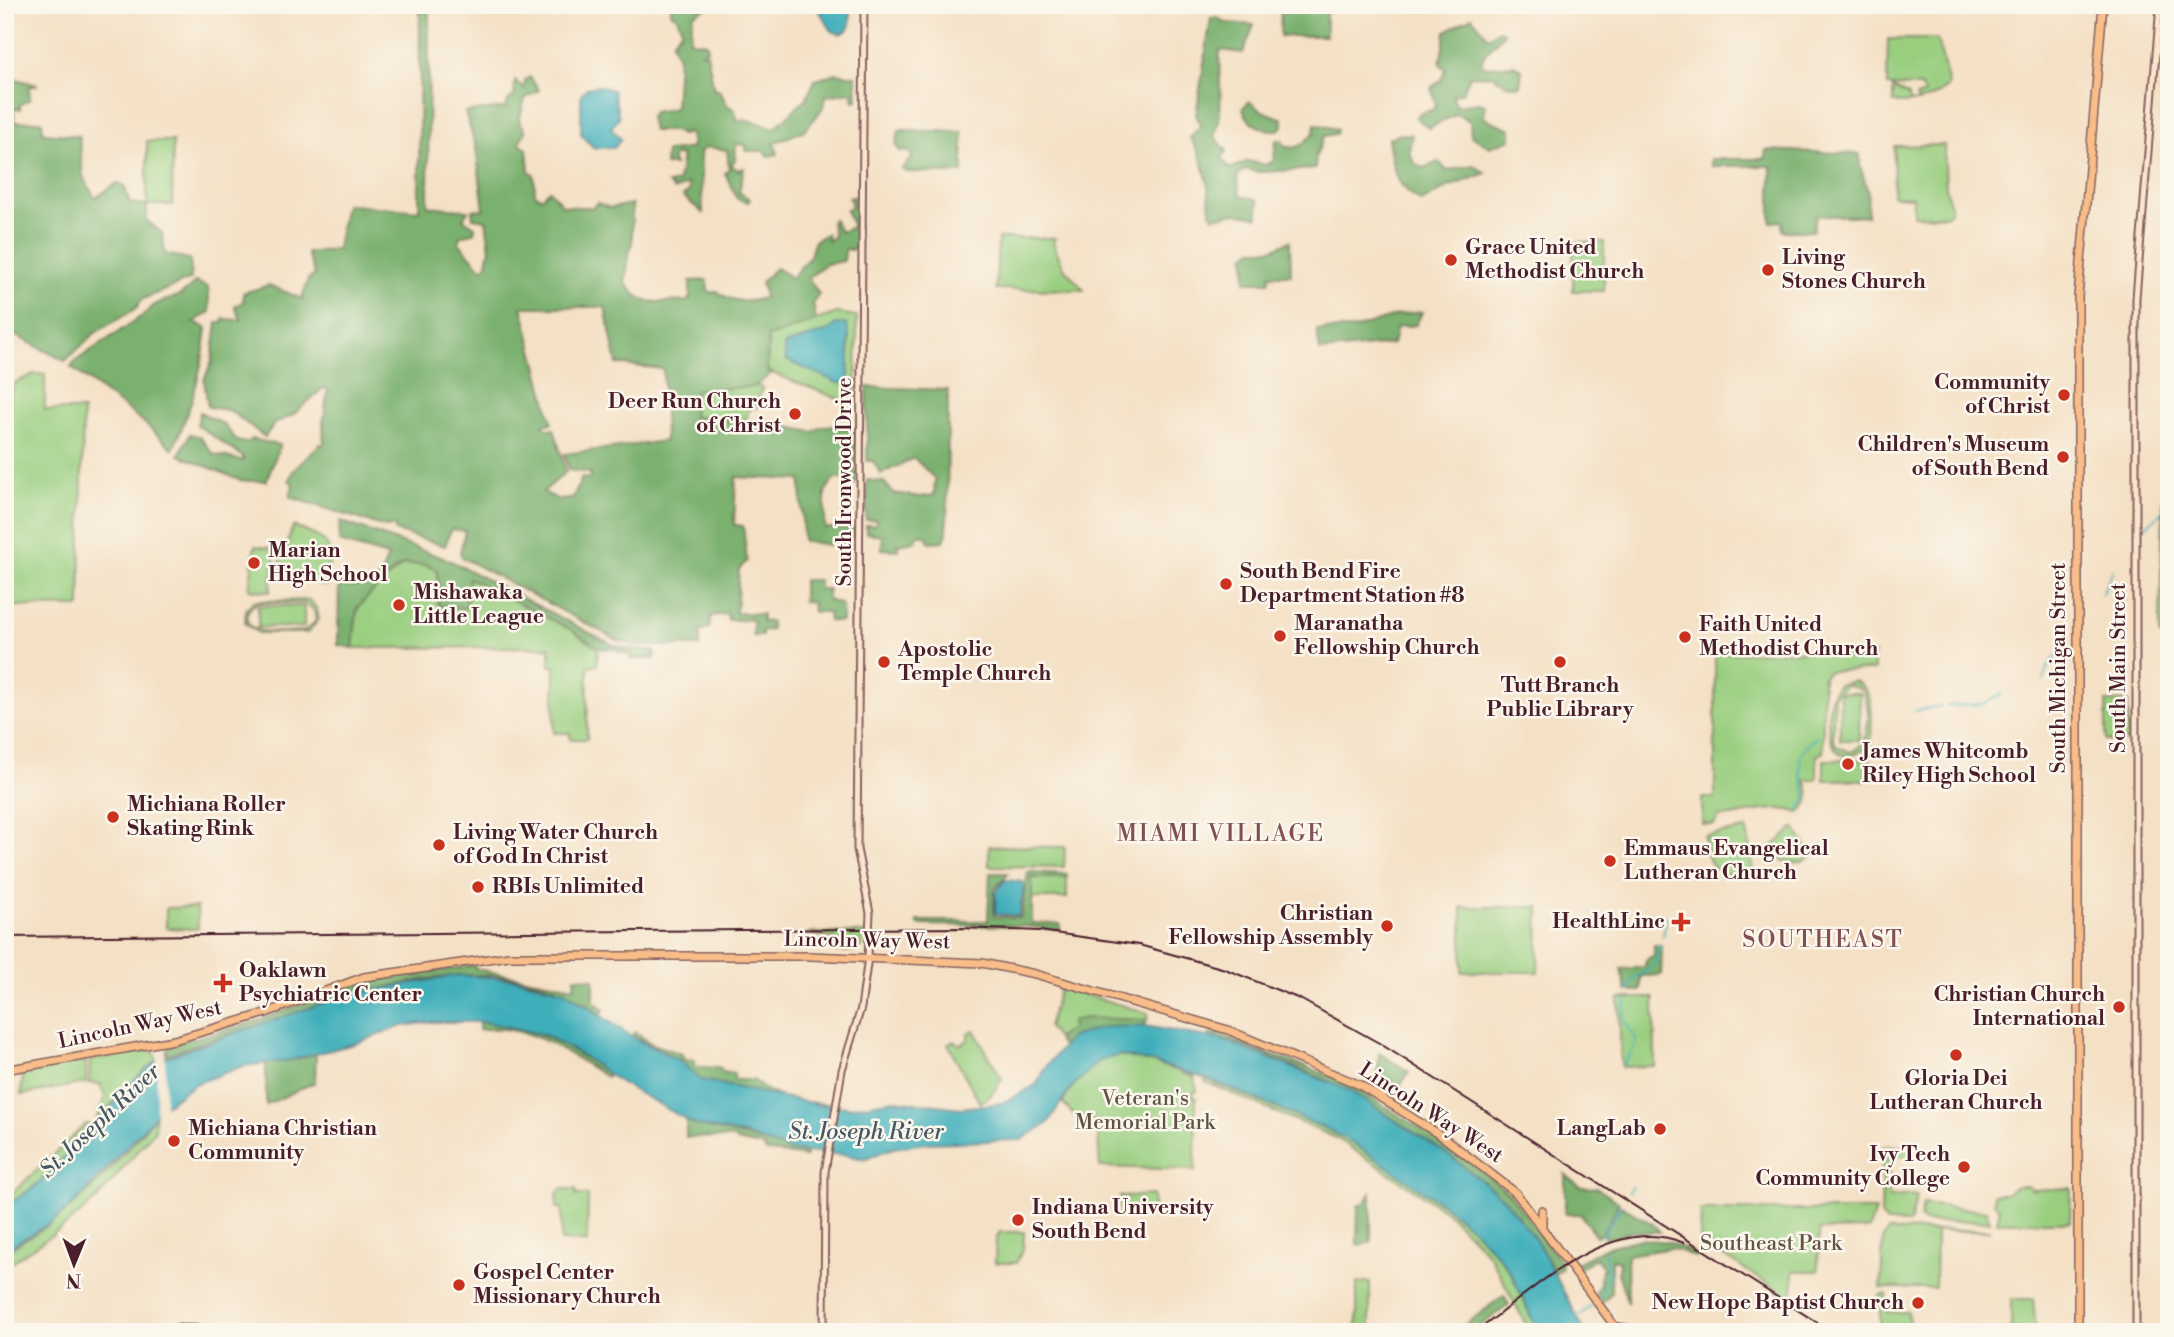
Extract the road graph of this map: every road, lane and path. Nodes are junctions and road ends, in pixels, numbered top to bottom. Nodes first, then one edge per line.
1 (864, 5) edge
2 (2103, 5) edge
3 (2160, 5) edge
4 (868, 957) junction
5 (5, 1070) edge
6 (1542, 1210) dead end
7 (1542, 1228) junction
8 (1618, 1330) edge
9 (156, 1331) edge
10 (1643, 1331) edge
11 (438, 1332) edge
12 (824, 1332) edge
13 (1657, 1332) edge
14 (2078, 1332) edge
15 (2136, 1332) edge

1 - 4 main road, South Ironwood Drive
2 - 14 main road, South Michigan Street
3 - 15 main road, South Main Street
4 - 5 main road, Lincoln Way West
4 - 7 main road, Lincoln Way West
4 - 12 main road, South Ironwood Drive
6 - 7 main road
7 - 8 main road, Lincoln Way West
8 - 10 main road
9 - 11 main road
10 - 13 main road

